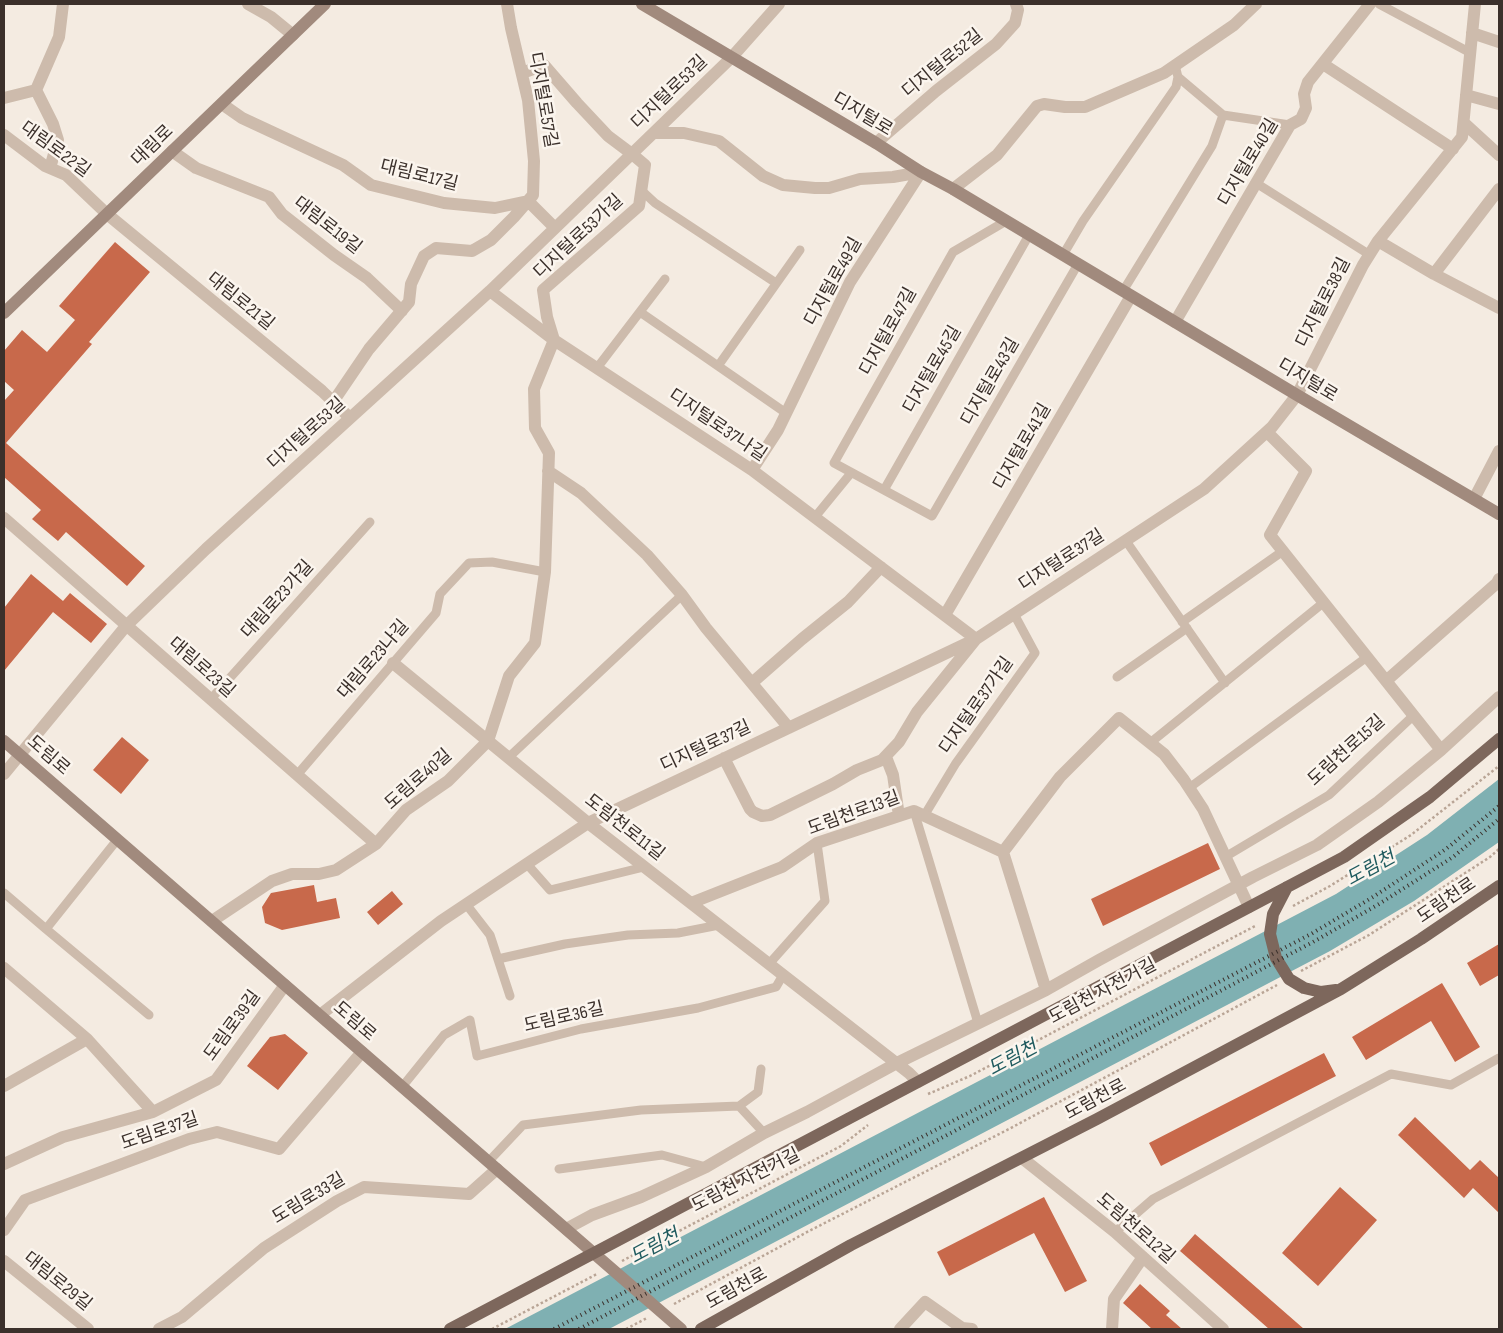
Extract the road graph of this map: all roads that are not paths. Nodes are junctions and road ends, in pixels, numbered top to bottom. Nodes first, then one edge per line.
1 (63, 4) edge
2 (248, 4) edge
3 (325, 4) edge
4 (506, 4) edge
5 (642, 4) edge
6 (779, 4) edge
7 (1016, 4) edge
8 (1256, 4) edge
9 (1370, 4) edge
10 (1379, 4) edge
11 (1475, 4) edge
12 (1472, 32) junction
13 (293, 35) junction
14 (1499, 42) edge
15 (1470, 51) junction
16 (732, 57) junction
17 (1323, 64) junction
18 (1177, 71) junction
19 (522, 73) junction
20 (36, 90) junction
21 (1466, 95) junction
22 (4, 98) edge
23 (222, 104) junction
24 (1499, 104) edge
25 (1223, 115) junction
26 (1464, 123) junction
27 (1290, 125) junction
28 (654, 133) junction
29 (4, 134) edge
30 (876, 143) junction
31 (1453, 149) junction
32 (172, 151) junction
33 (632, 154) junction
34 (1499, 155) edge
35 (50, 168) junction
36 (920, 172) junction
37 (1256, 183) junction
38 (953, 189) junction
39 (1499, 189) edge
40 (642, 190) junction
41 (528, 201) junction
42 (107, 214) junction
43 (1006, 221) junction
44 (555, 228) junction
45 (1029, 234) junction
46 (1378, 241) junction
47 (800, 250) dead end
48 (1063, 255) junction
49 (1370, 255) junction
50 (1078, 264) junction
51 (1434, 274) junction
52 (665, 278) dead end
53 (776, 283) junction
54 (490, 291) junction
55 (1127, 293) junction
56 (1499, 308) edge
57 (402, 311) junction
58 (640, 312) junction
59 (4, 313) edge
60 (1175, 322) junction
61 (554, 340) junction
62 (718, 366) junction
63 (597, 368) junction
64 (1297, 395) junction
65 (333, 402) junction
66 (786, 413) junction
67 (350, 418) junction
68 (1267, 432) junction
69 (1499, 451) edge
70 (752, 470) junction
71 (548, 471) junction
72 (851, 472) junction
73 (884, 490) junction
74 (1474, 499) junction
75 (1499, 514) edge
76 (815, 517) junction
77 (4, 518) edge
78 (370, 522) dead end
79 (1126, 541) junction
80 (1283, 551) junction
81 (881, 567) junction
82 (545, 572) junction
83 (1499, 579) edge
84 (682, 595) junction
85 (1323, 603) junction
86 (1014, 614) junction
87 (945, 615) junction
88 (1185, 625) junction
89 (126, 626) junction
90 (976, 639) junction
91 (1367, 658) junction
92 (393, 662) junction
93 (1116, 677) dead end
94 (1386, 681) junction
95 (753, 682) junction
96 (1225, 683) junction
97 (1499, 697) edge
98 (210, 700) junction
99 (1413, 716) junction
100 (789, 728) junction
101 (1499, 739) edge
102 (4, 741) edge
103 (488, 741) junction
104 (1150, 743) junction
105 (1441, 750) junction
106 (20, 755) junction
107 (886, 757) junction
108 (508, 758) junction
109 (724, 758) junction
110 (4, 774) edge
111 (297, 775) junction
112 (1189, 788) junction
113 (919, 814) junction
114 (899, 816) junction
115 (588, 823) junction
116 (118, 840) junction
117 (817, 843) junction
118 (376, 844) junction
119 (1003, 852) junction
120 (1225, 857) junction
121 (527, 864) junction
122 (644, 867) junction
123 (1238, 886) junction
124 (1499, 886) edge
125 (1287, 887) junction
126 (4, 893) edge
127 (691, 903) junction
128 (466, 904) junction
129 (1249, 907) junction
130 (212, 921) junction
131 (719, 924) junction
132 (46, 929) junction
133 (498, 959) junction
134 (769, 964) junction
135 (4, 968) edge
136 (783, 975) junction
137 (285, 985) junction
138 (1341, 989) junction
139 (1046, 990) junction
140 (510, 996) dead end
141 (149, 1015) dead end
142 (320, 1015) junction
143 (978, 1023) junction
144 (87, 1039) junction
145 (362, 1052) junction
146 (1499, 1058) edge
147 (897, 1063) junction
148 (761, 1068) dead end
149 (918, 1082) junction
150 (4, 1086) edge
151 (402, 1087) junction
152 (739, 1106) junction
153 (152, 1112) junction
154 (764, 1134) junction
155 (1022, 1158) junction
156 (4, 1164) edge
157 (493, 1165) junction
158 (706, 1167) junction
159 (559, 1169) dead end
160 (566, 1229) junction
161 (4, 1230) edge
162 (1115, 1232) junction
163 (594, 1254) junction
164 (1142, 1257) junction
165 (4, 1261) edge
166 (680, 1328) edge
167 (88, 1329) edge
168 (159, 1329) edge
169 (450, 1329) edge
170 (700, 1329) edge
171 (900, 1329) edge
172 (972, 1329) edge
173 (1112, 1329) edge
174 (1223, 1329) edge

1 - 20 street
2 - 13 street
3 - 13 street, 대림로
4 - 19 street, 디지털로57길
5 - 16 street, 디지털로
6 - 16 street, 디지털로53길
7 - 30 street, 디지털로52길
8 - 18 street
9 - 17 street, 디지털로40길
10 - 15 lane
11 - 12 street, 디지털로38길
12 - 14 street
12 - 15 street, 디지털로38길
13 - 23 street, 대림로
15 - 21 street, 디지털로38길
16 - 28 street, 디지털로53길
16 - 30 street, 디지털로
17 - 27 street, 디지털로40길
17 - 31 street
18 - 25 lane
18 - 38 street
18 - 48 lane
19 - 33 street, 디지털로53길
19 - 41 street, 디지털로57길
20 - 22 street
20 - 35 street
21 - 24 street
21 - 26 street, 디지털로38길
23 - 32 street, 대림로
23 - 41 street, 대림로17길
25 - 27 lane
25 - 55 lane
26 - 31 street, 디지털로38길
26 - 34 street
27 - 37 street, 디지털로40길
28 - 33 street, 디지털로53길
28 - 36 street
29 - 35 street, 대림로22길
30 - 36 street, 디지털로
31 - 46 street, 디지털로38길
32 - 42 street, 대림로
32 - 57 street, 대림로19길
33 - 40 street, 디지털로53가길
33 - 44 street, 디지털로53길
35 - 42 street, 대림로22길
36 - 38 street, 디지털로
36 - 66 street, 디지털로49길
37 - 49 lane, 디지털로38길
37 - 60 street, 디지털로40길
38 - 43 street, 디지털로
39 - 51 street
40 - 53 lane, 디지털로53가길
40 - 61 street, 디지털로53가길
41 - 44 street
41 - 57 street
42 - 59 street, 대림로
42 - 65 street, 대림로21길
43 - 45 street, 디지털로
43 - 72 lane, 디지털로47길
44 - 54 street, 디지털로53길
45 - 48 street, 디지털로
45 - 73 lane, 디지털로45길
46 - 49 street, 디지털로38길
46 - 51 street
47 - 53 lane
48 - 50 street, 디지털로
49 - 64 street, 디지털로38길
50 - 55 street, 디지털로
50 - 73 lane, 디지털로43길
51 - 56 street
52 - 58 lane
53 - 62 lane
54 - 61 street, 디지털로37나길
54 - 67 street, 디지털로53길
55 - 60 street, 디지털로
55 - 87 street, 디지털로41길
57 - 65 street
58 - 62 lane
58 - 63 lane
60 - 64 street, 디지털로
61 - 63 street, 디지털로37나길
61 - 71 street, 도림로40길
62 - 66 lane
63 - 70 street, 디지털로37나길
64 - 68 street, 디지털로37길
64 - 74 street, 디지털로
65 - 67 street, 대림로21길
66 - 70 street, 디지털로49길
67 - 89 street, 디지털로53길
68 - 79 street, 디지털로37길
68 - 80 street, 도림천로15길
69 - 74 street
70 - 76 street, 디지털로37나길
71 - 82 street, 도림로40길
71 - 84 street
72 - 73 lane
72 - 76 lane
74 - 75 street, 디지털로
76 - 81 street, 디지털로37나길
77 - 89 street, 대림로23길
78 - 98 lane, 대림로23가길
79 - 86 street, 디지털로37길
79 - 88 lane, 디지털로37길
80 - 85 street, 도림천로15길
80 - 88 lane
81 - 87 street, 디지털로37나길
81 - 95 street
82 - 92 lane, 대림로23나길
82 - 103 street, 도림로40길
83 - 94 street
84 - 95 street
84 - 108 lane
85 - 91 street, 도림천로15길
85 - 96 lane
86 - 90 street, 디지털로37길
86 - 113 lane, 디지털로37가길
87 - 90 street, 디지털로37나길
88 - 93 lane
88 - 96 lane, 디지털로37길
89 - 98 street, 대림로23길
89 - 106 street, 디지털로53길
90 - 100 street, 디지털로37길
90 - 107 street
91 - 94 street, 도림천로15길
91 - 112 lane
92 - 103 street, 도림천로11길
92 - 111 lane, 대림로23나길
94 - 99 street, 도림천로15길
95 - 100 street
96 - 104 lane
97 - 105 street
98 - 111 street, 대림로23길
99 - 105 street, 도림천로15길
99 - 120 lane, 도림천로15길
100 - 109 street, 디지털로37길
101 - 125 main road
102 - 106 street, 도림로
103 - 108 street, 도림천로11길
103 - 118 street, 도림로40길
104 - 112 street
104 - 119 street
105 - 123 street
106 - 110 street, 디지털로53길
106 - 116 street, 도림로
107 - 109 street
107 - 114 street
108 - 115 street, 도림천로11길
109 - 115 street, 디지털로37길
111 - 118 street, 대림로23길
112 - 120 street
113 - 114 street, 도림천로13길
113 - 119 street, 도림천로13길
113 - 143 lane
114 - 117 street, 도림천로13길
115 - 121 street, 디지털로37길
115 - 122 street, 도림천로11길
116 - 130 street, 도림로
116 - 132 lane
117 - 127 street, 도림천로13길
117 - 134 lane
118 - 130 street, 도림로40길
119 - 139 street
120 - 123 street
121 - 122 lane
121 - 128 street, 디지털로37길
122 - 127 street, 도림천로11길
123 - 129 street
123 - 139 street
124 - 138 main road, 도림천로
125 - 129 main road
125 - 138 main road
126 - 132 lane
127 - 131 street, 도림천로11길
128 - 133 lane
128 - 142 street, 디지털로37길
129 - 149 main road
130 - 137 street, 도림로
131 - 133 lane
131 - 134 street, 도림천로11길
132 - 141 lane
133 - 140 lane
134 - 136 street, 도림천로11길
135 - 144 street
136 - 147 street, 도림천로11길
136 - 151 lane, 도림로36길
137 - 142 street, 도림로
137 - 153 street, 도림로39길
138 - 155 main road, 도림천로
139 - 143 street
142 - 145 street, 도림로
143 - 147 street
144 - 150 street
144 - 153 street
145 - 151 street, 도림로
145 - 161 street, 도림로37길
146 - 162 lane
147 - 149 street, 도림천로11길
147 - 154 street
148 - 152 lane
149 - 163 main road
151 - 157 street, 도림로
152 - 154 lane
152 - 157 lane
153 - 156 street, 도림로39길
154 - 158 street
155 - 162 street, 도림천로12길
155 - 170 main road, 도림천로
157 - 160 street, 도림로
157 - 168 street, 도림로33길
158 - 159 lane
158 - 160 street
160 - 163 street, 도림로
162 - 164 street, 도림천로12길
163 - 166 street, 도림로
163 - 169 main road
164 - 173 street
164 - 174 street, 도림천로12길
165 - 167 street, 대림로29길
171 - 172 street

